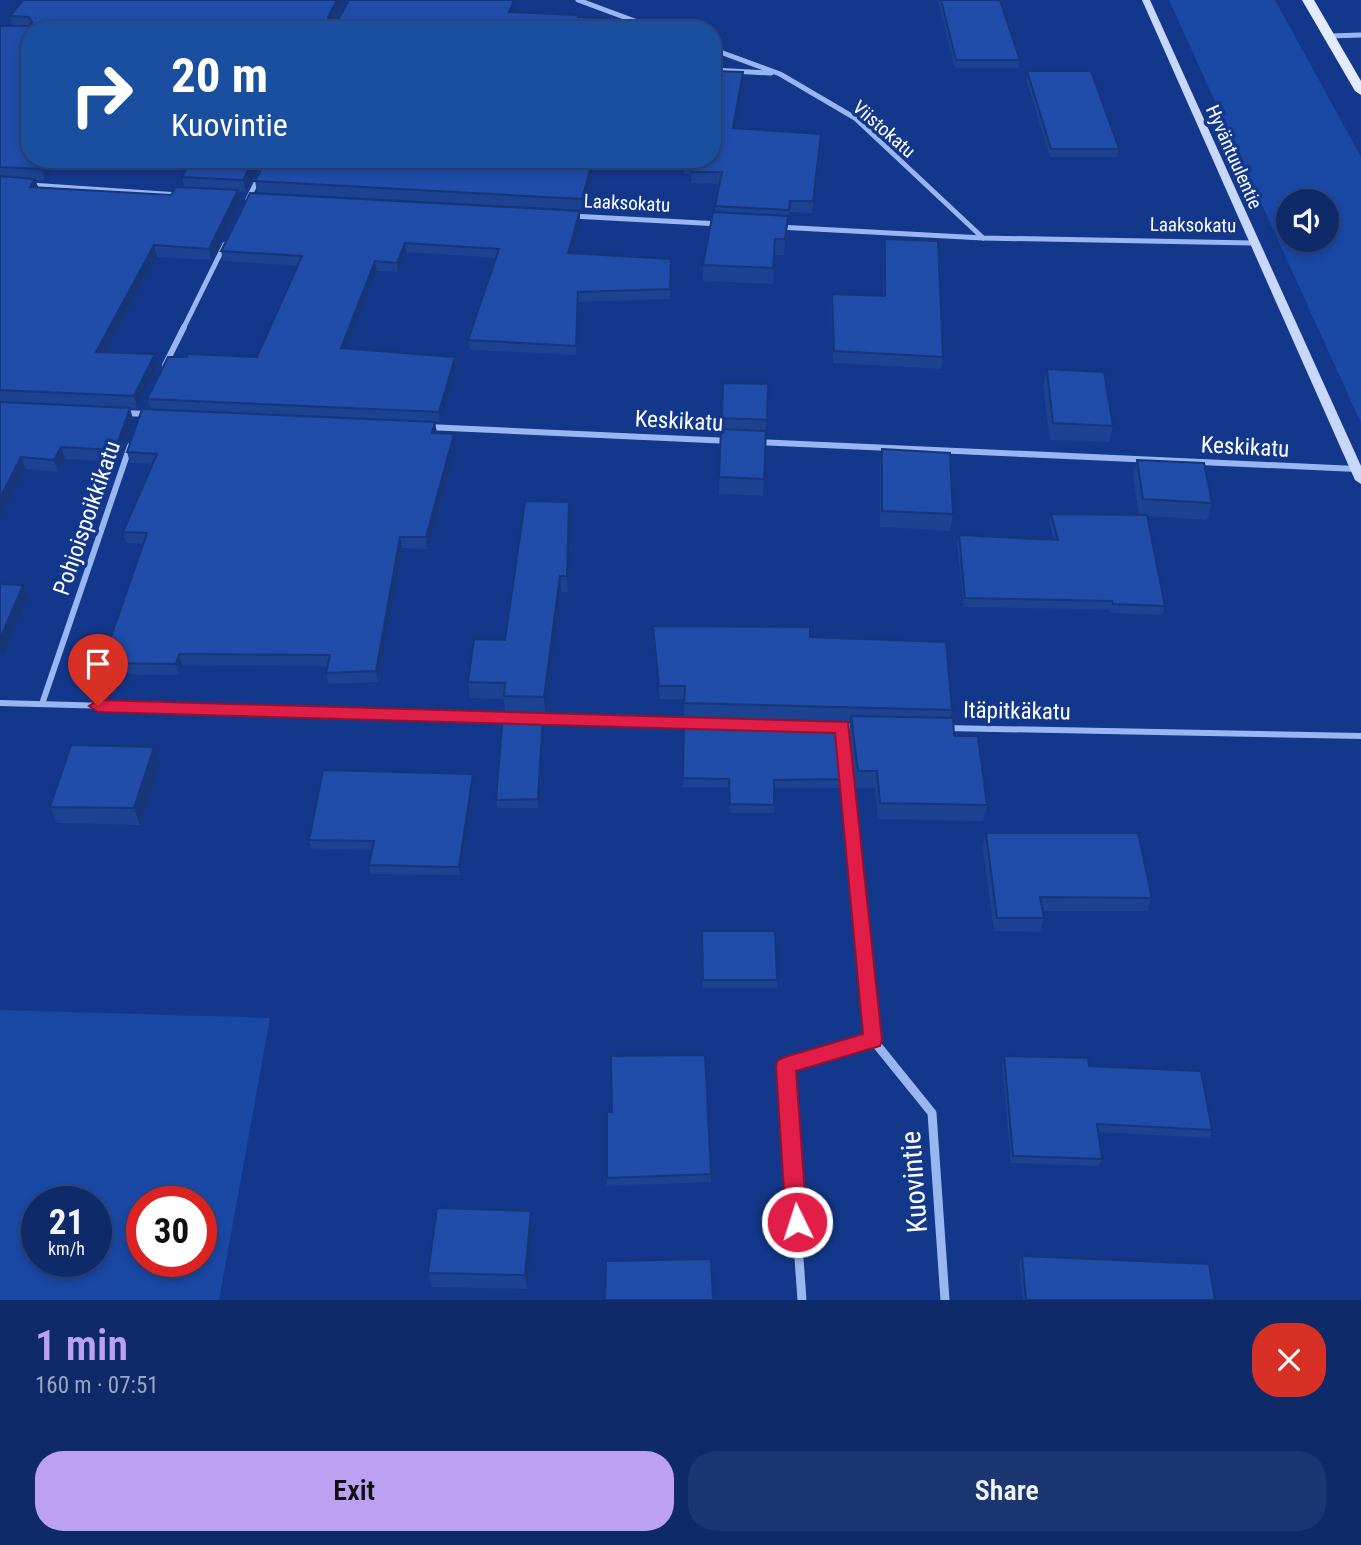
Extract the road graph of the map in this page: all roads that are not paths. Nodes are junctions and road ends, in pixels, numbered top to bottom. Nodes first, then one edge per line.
1 (578, 0) edge
2 (1146, 0) edge
3 (1308, 0) edge
4 (635, 21) edge
5 (1361, 35) edge
6 (1329, 36) junction
7 (721, 52) edge
8 (721, 71) edge
9 (780, 74) junction
10 (1361, 90) edge
11 (263, 168) edge
12 (27, 185) edge
13 (192, 195) edge
14 (234, 198) edge
15 (247, 199) junction
16 (261, 200) edge
17 (242, 211) edge
18 (567, 216) edge
19 (733, 225) edge
20 (775, 227) edge
21 (230, 235) edge
22 (983, 238) junction
23 (1253, 243) junction
24 (159, 378) edge
25 (147, 402) edge
26 (116, 413) edge
27 (141, 414) junction
28 (155, 414) edge
29 (419, 426) edge
30 (137, 427) edge
31 (132, 440) edge
32 (738, 441) edge
33 (751, 442) edge
34 (1359, 474) edge
35 (0, 703) edge
36 (42, 704) junction
37 (705, 723) edge
38 (815, 726) edge
39 (842, 727) junction
40 (870, 727) edge
41 (938, 728) edge
42 (1361, 736) edge
43 (873, 1040) junction
44 (802, 1300) edge
45 (945, 1300) edge

1 - 4 street
2 - 23 street, Hyväntuulentie
3 - 6 main road
5 - 6 street
6 - 10 main road
7 - 9 street, Viistokatu
8 - 9 street
9 - 22 street, Viistokatu
11 - 15 street
12 - 13 street
14 - 15 street
15 - 16 street
15 - 17 street
18 - 19 street, Laaksokatu
20 - 22 street, Laaksokatu
21 - 24 street
22 - 23 street, Laaksokatu
23 - 34 street, Hyväntuulentie
25 - 27 street, Pohjoispoikkikatu
26 - 27 street
27 - 28 street
27 - 30 street, Pohjoispoikkikatu
29 - 32 street, Keskikatu
31 - 36 street, Pohjoispoikkikatu
33 - 34 street, Keskikatu
35 - 36 street
36 - 37 street
38 - 39 street
39 - 40 street
39 - 43 street
41 - 42 street, Itäpitkäkatu
43 - 44 street
43 - 45 street, Kuovintie

